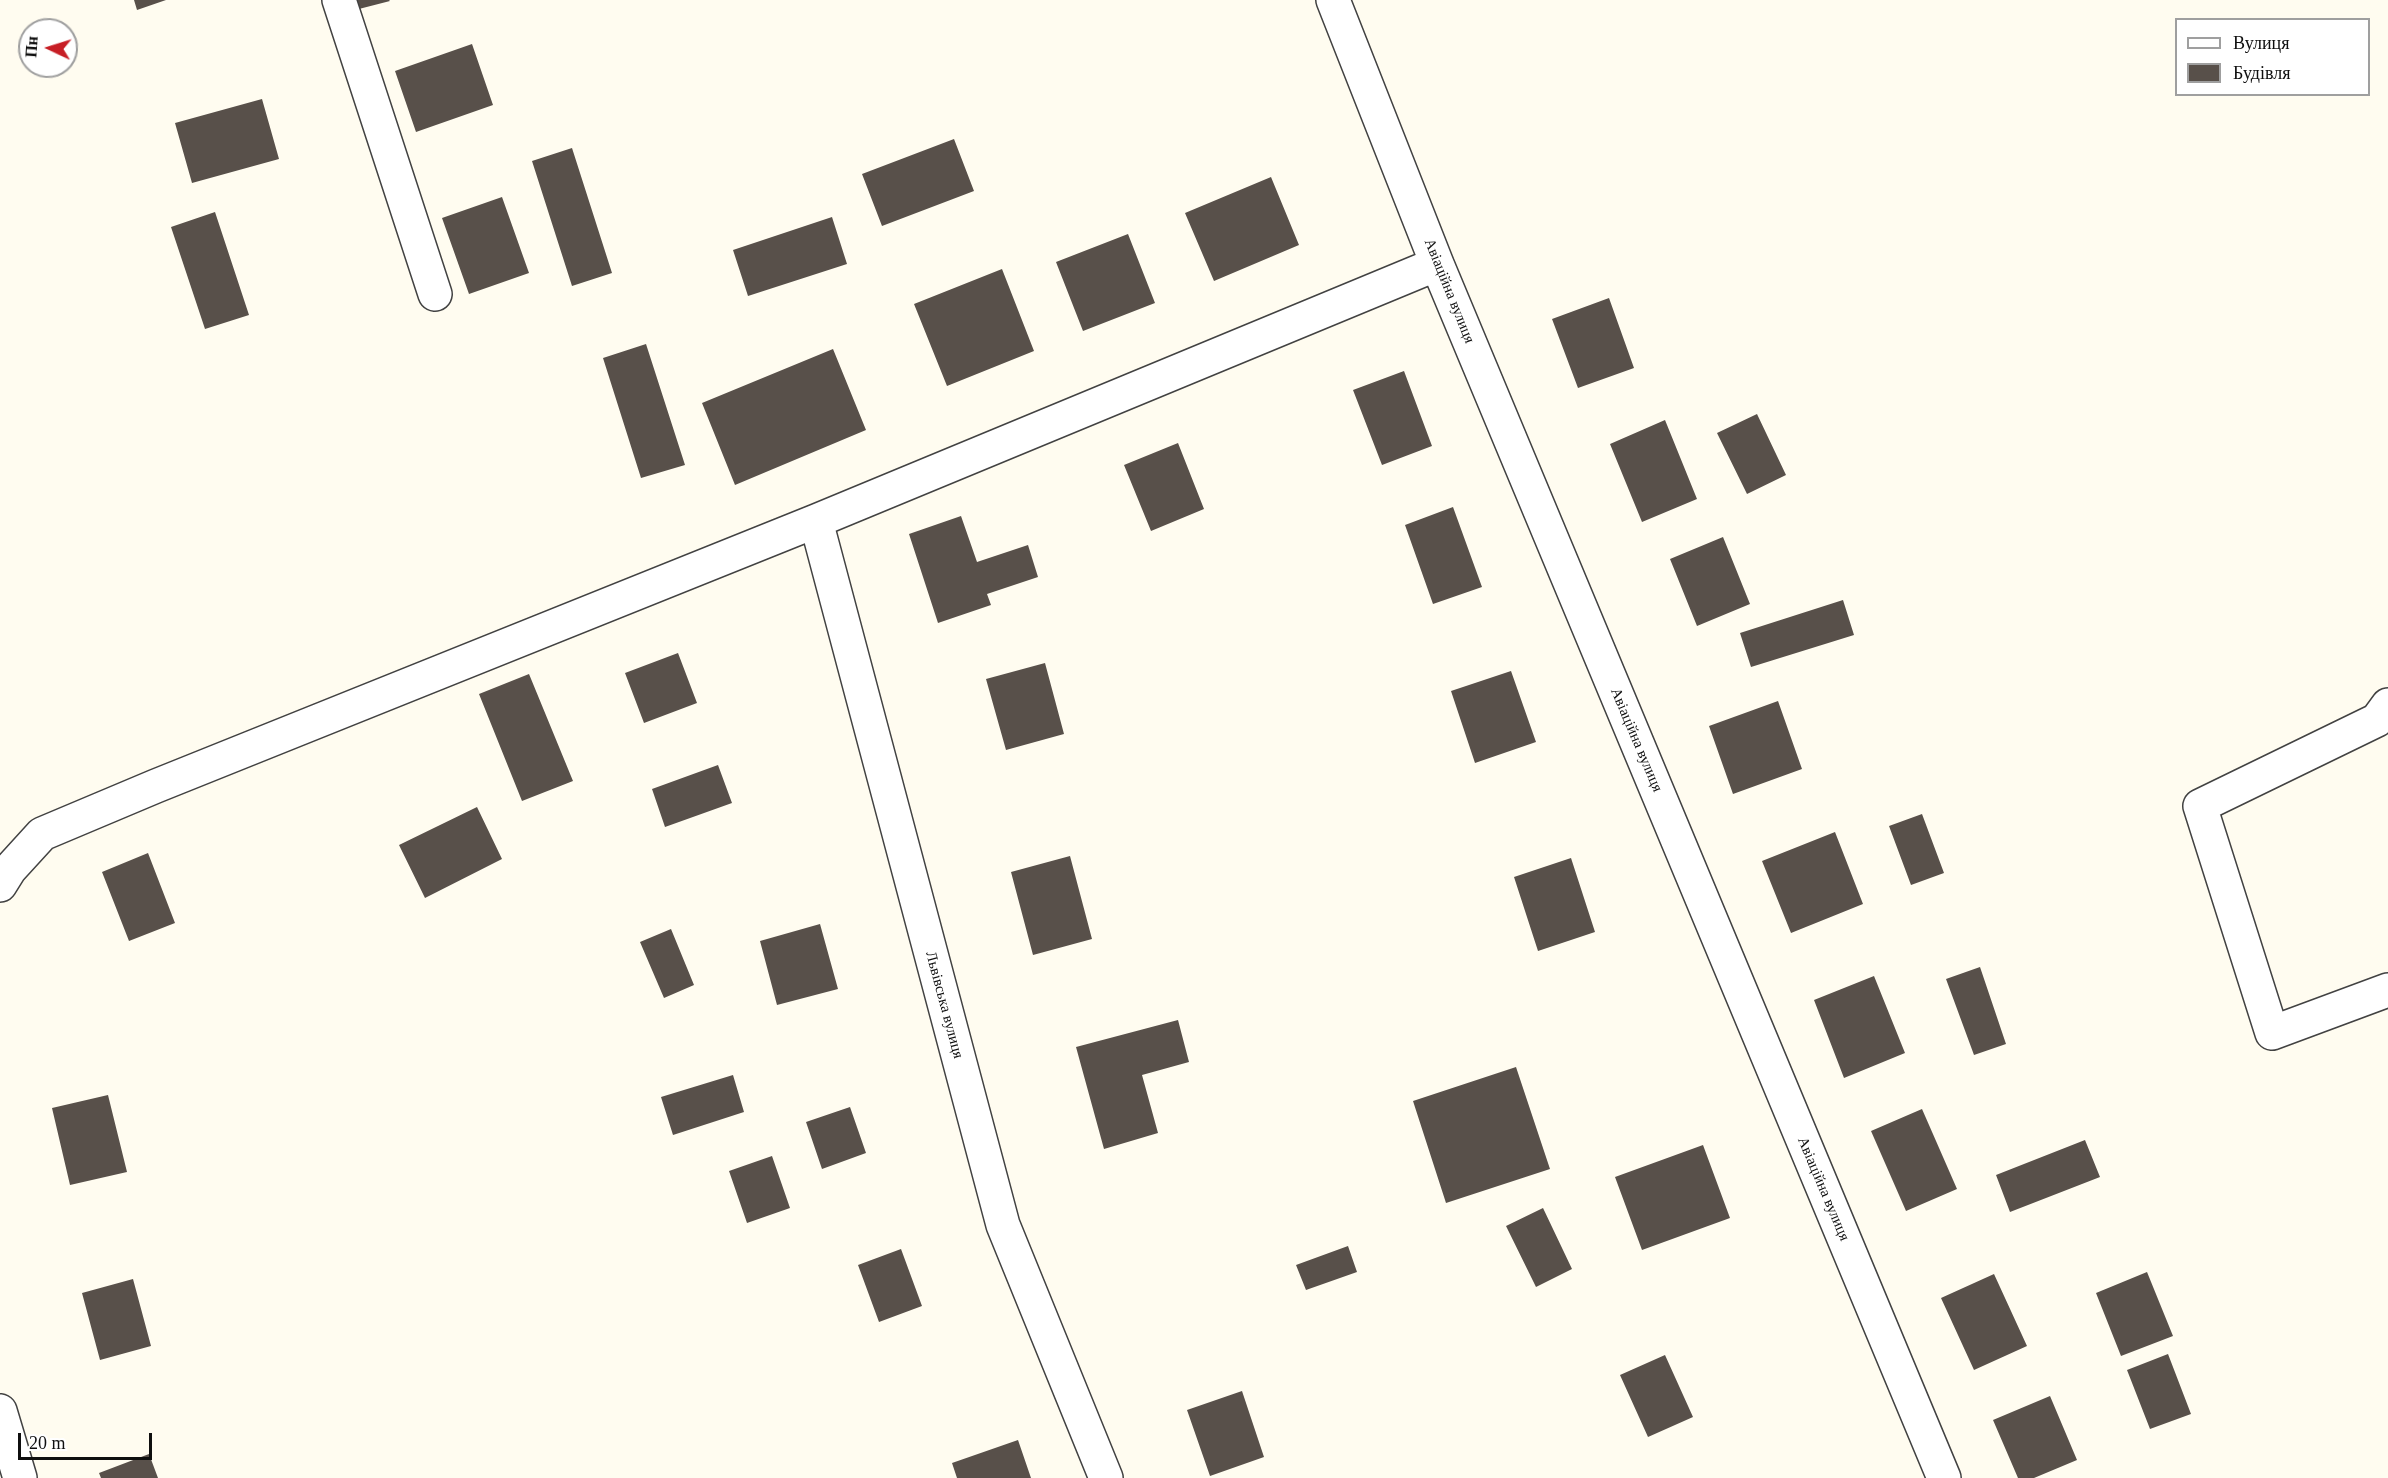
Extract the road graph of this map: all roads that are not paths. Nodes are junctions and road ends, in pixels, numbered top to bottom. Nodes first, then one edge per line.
1 (339, 0) edge
2 (1333, 0) edge
3 (1437, 264) junction
4 (435, 294) dead end
5 (816, 521) junction
6 (2388, 705) edge
7 (0, 885) edge
8 (2388, 990) edge
9 (0, 1411) edge
10 (20, 1478) edge
11 (1106, 1478) edge
12 (1944, 1478) edge

1 - 4 street
2 - 3 street, Авіаційна вулиця
3 - 5 street
3 - 12 street, Авіаційна вулиця
5 - 7 street
5 - 11 street, Львівська вулиця
6 - 8 street
9 - 10 street

